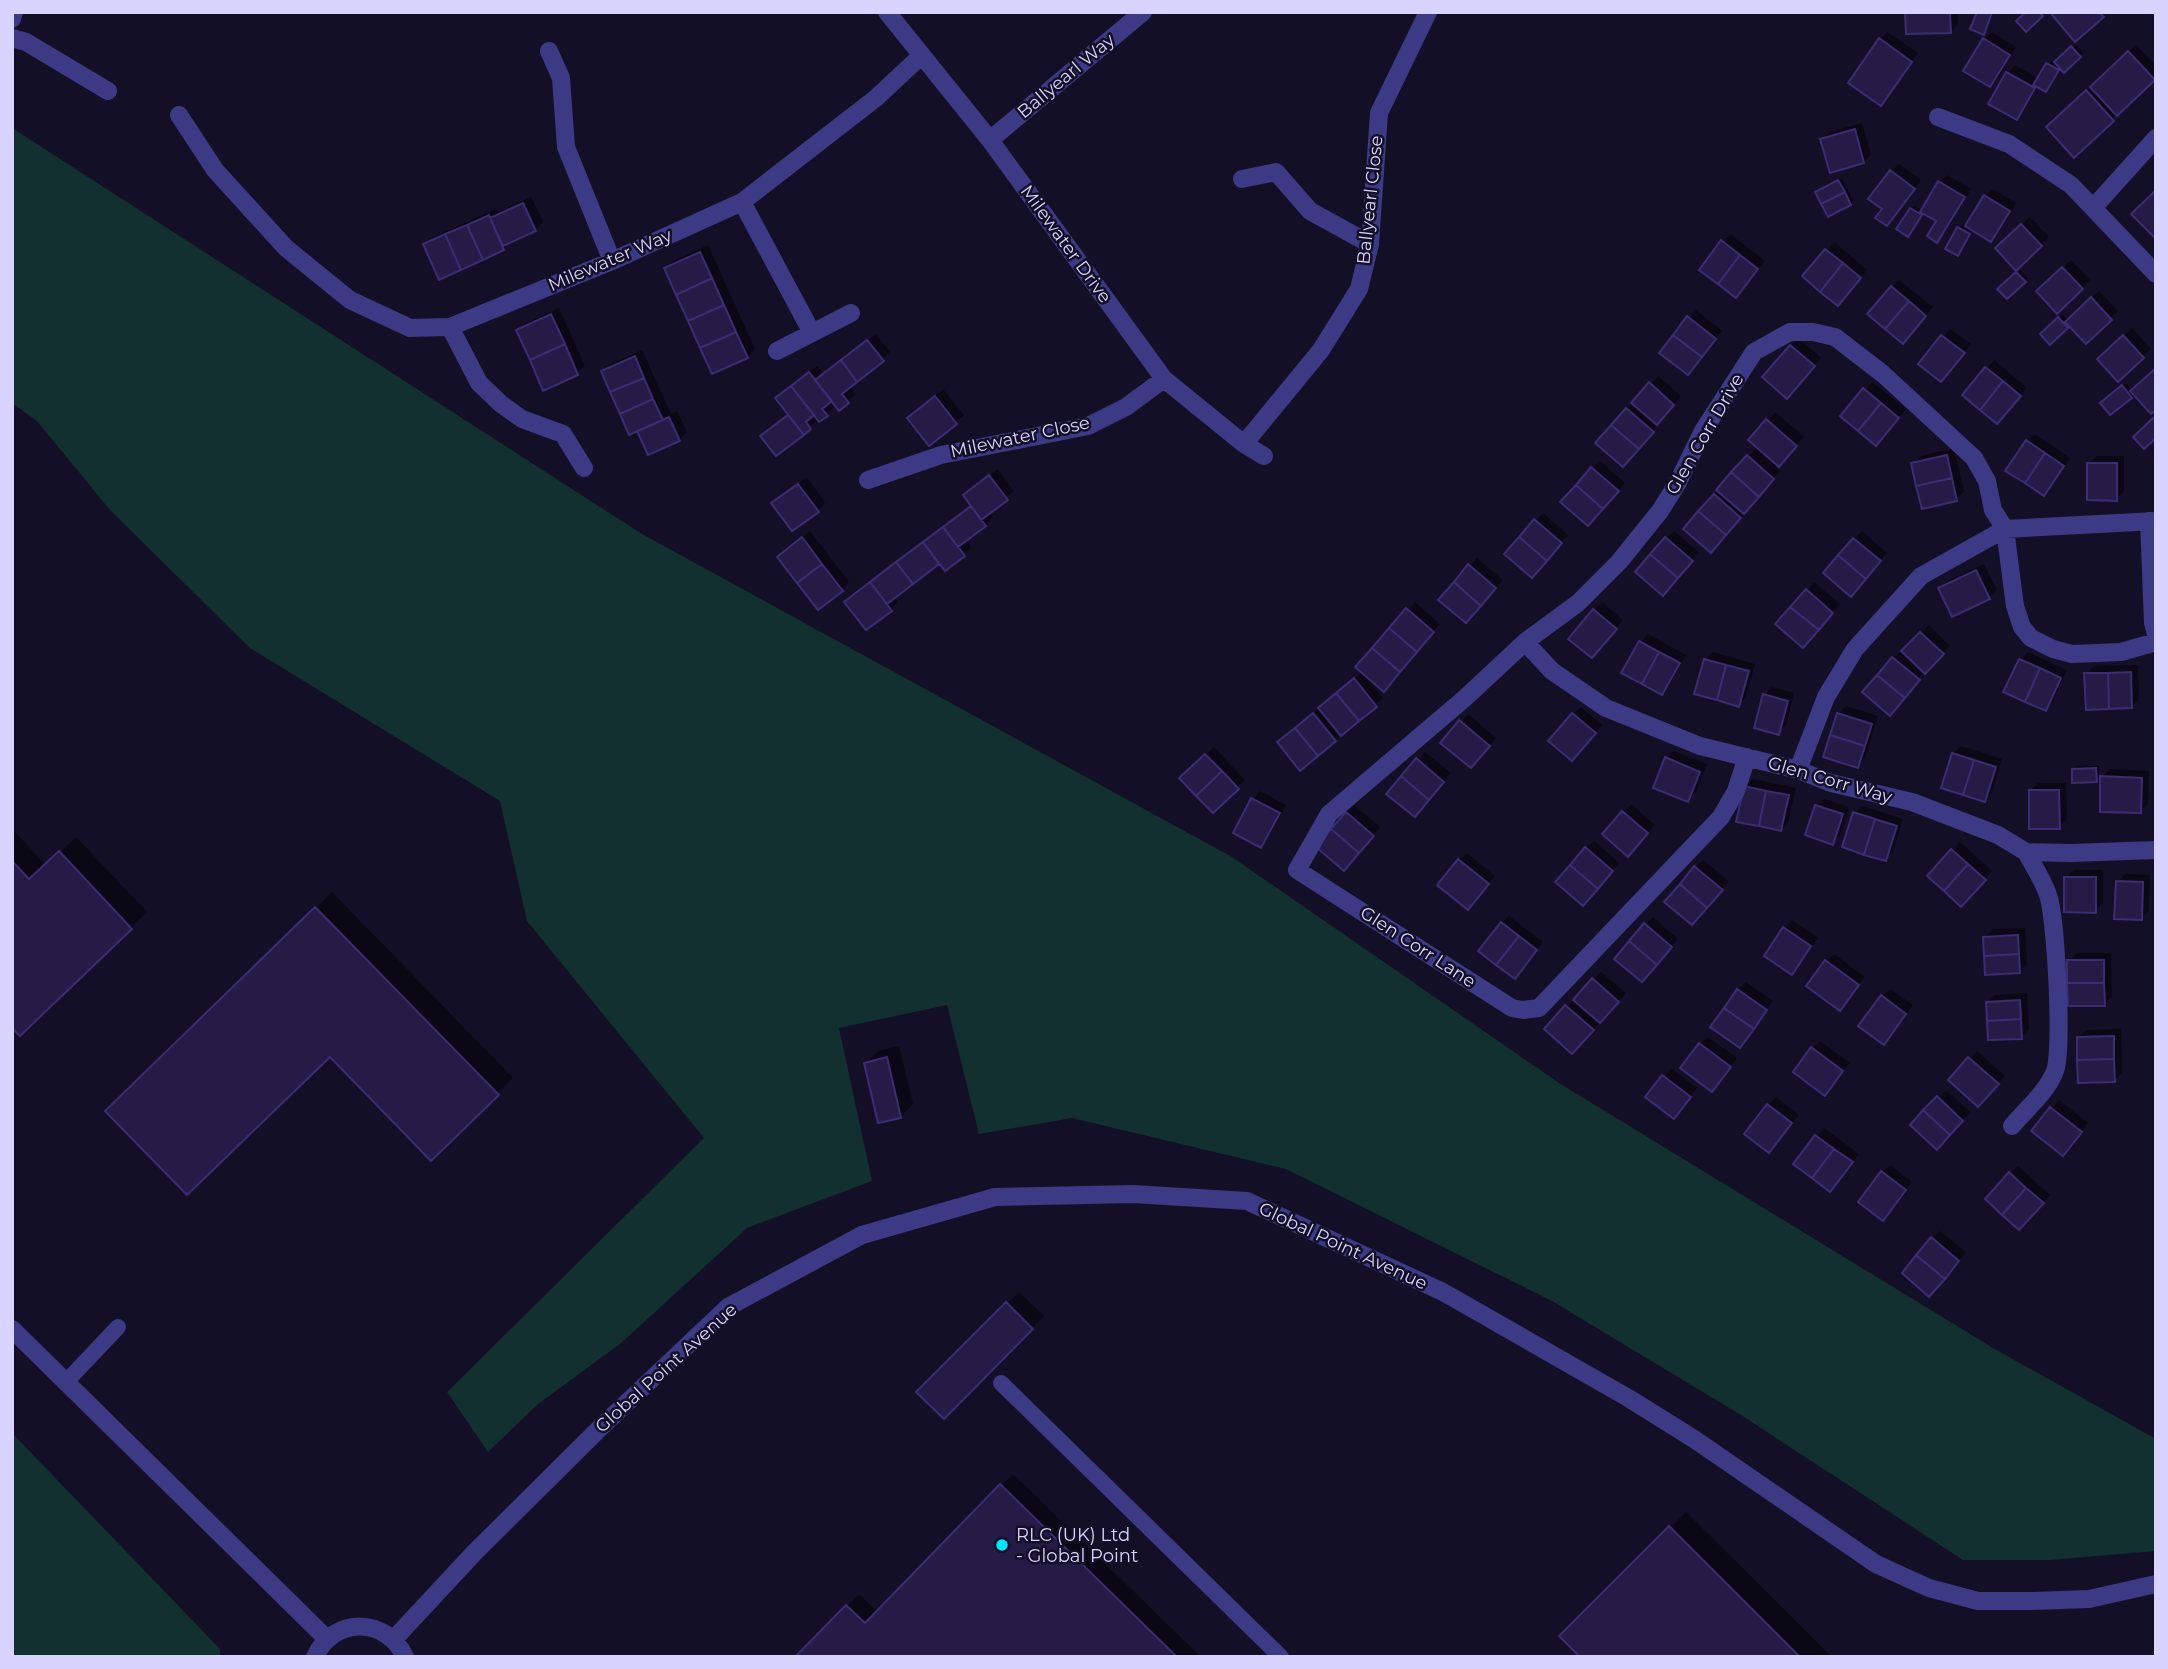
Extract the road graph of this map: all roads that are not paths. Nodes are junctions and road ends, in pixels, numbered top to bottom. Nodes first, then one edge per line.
1 (14, 12) edge
2 (887, 12) edge
3 (1143, 12) edge
4 (1429, 12) edge
5 (12, 19) edge
6 (12, 38) edge
7 (549, 51) dead end
8 (922, 55) junction
9 (108, 90) dead end
10 (179, 115) dead end
11 (1938, 117) dead end
12 (2156, 138) edge
13 (990, 140) junction
14 (1242, 178) dead end
15 (742, 202) junction
16 (2093, 208) junction
17 (1370, 244) junction
18 (612, 261) junction
19 (2156, 274) edge
20 (850, 313) dead end
21 (450, 327) junction
22 (811, 331) junction
23 (778, 351) dead end
24 (1164, 379) junction
25 (1244, 444) junction
26 (1264, 456) dead end
27 (584, 468) dead end
28 (868, 480) dead end
29 (2152, 521) edge
30 (2005, 529) junction
31 (2156, 634) edge
32 (1525, 642) junction
33 (2156, 642) edge
34 (1747, 757) junction
35 (1798, 770) junction
36 (2156, 850) edge
37 (2026, 852) junction
38 (2012, 1126) dead end
39 (118, 1327) dead end
40 (12, 1329) edge
41 (66, 1382) junction
42 (1002, 1383) dead end
43 (2156, 1584) edge
44 (327, 1639) junction
45 (394, 1639) junction
46 (315, 1657) edge
47 (405, 1657) edge
48 (1281, 1657) edge

1 - 5 street
2 - 8 street, Milewater Drive
3 - 13 street, Ballyearl Way
4 - 17 street, Ballyearl Close
6 - 9 street
7 - 18 street
8 - 13 street, Milewater Drive
8 - 15 street, Milewater Way
10 - 21 street
11 - 16 street
12 - 16 street
13 - 24 street, Milewater Drive
14 - 17 street
15 - 18 street, Milewater Way
15 - 22 street
16 - 19 street
17 - 25 street, Ballyearl Close
18 - 21 street, Milewater Way
20 - 22 street
21 - 27 street
22 - 23 street
24 - 25 street, Milewater Drive
24 - 28 street, Milewater Close
25 - 26 street, Milewater Drive
29 - 30 street
29 - 31 street
30 - 32 street, Glen Corr Drive
30 - 33 street, Glen Corr Drive
30 - 35 street
32 - 34 street, Glen Corr Way
32 - 34 street, Glen Corr Lane
34 - 35 street, Glen Corr Way
35 - 37 street, Glen Corr Way
36 - 37 street, Glen Corr Way
37 - 38 street
39 - 41 lane
40 - 41 street
41 - 44 street
42 - 48 lane
43 - 45 street, Global Point Avenue
44 - 45 street
44 - 46 street
45 - 47 street

